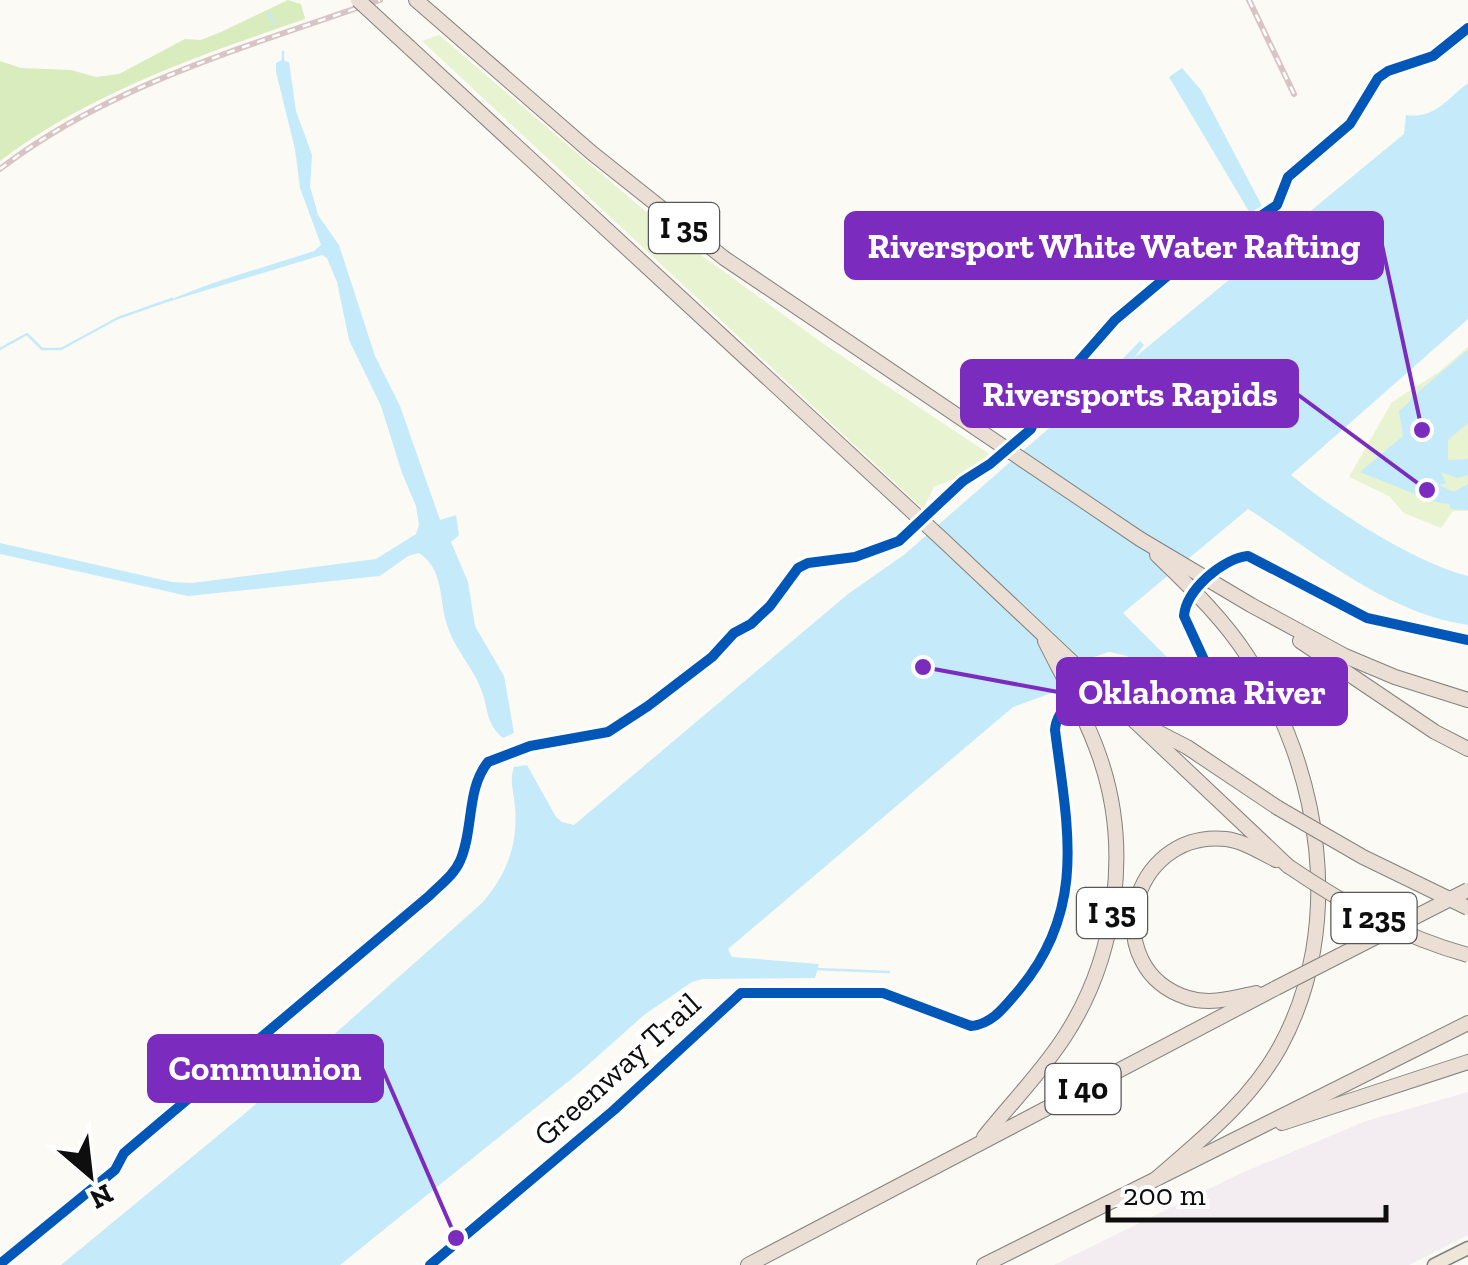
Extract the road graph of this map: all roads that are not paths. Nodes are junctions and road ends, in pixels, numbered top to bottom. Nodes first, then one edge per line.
1 (358, 0) edge
2 (416, 0) edge
3 (1140, 539) junction
4 (1250, 606) junction
5 (1040, 631) junction
6 (1468, 700) edge
7 (1130, 717) junction
8 (1468, 749) edge
9 (1288, 866) junction
10 (1468, 890) edge
11 (1468, 908) edge
12 (1468, 955) edge
13 (1276, 988) junction
14 (1468, 1023) edge
15 (1468, 1062) edge
16 (1238, 1136) junction
17 (980, 1143) junction
18 (1156, 1179) junction
19 (1468, 1248) edge
20 (748, 1265) edge
21 (984, 1265) edge
22 (1434, 1265) edge

1 - 5 highway, I 35, bridge
2 - 3 highway, I 35
3 - 4 highway
3 - 18 highway, I 35
4 - 6 highway
4 - 8 highway
5 - 7 highway, I 235
5 - 17 highway, I 35
7 - 9 highway, I 235
7 - 11 highway, bridge
9 - 12 highway, I 235, bridge
9 - 13 highway
10 - 13 highway, I 40, bridge
13 - 17 highway, I 40
14 - 16 highway
15 - 16 highway
16 - 18 highway
17 - 20 highway, I 35
18 - 21 highway, I 35
19 - 22 main road

